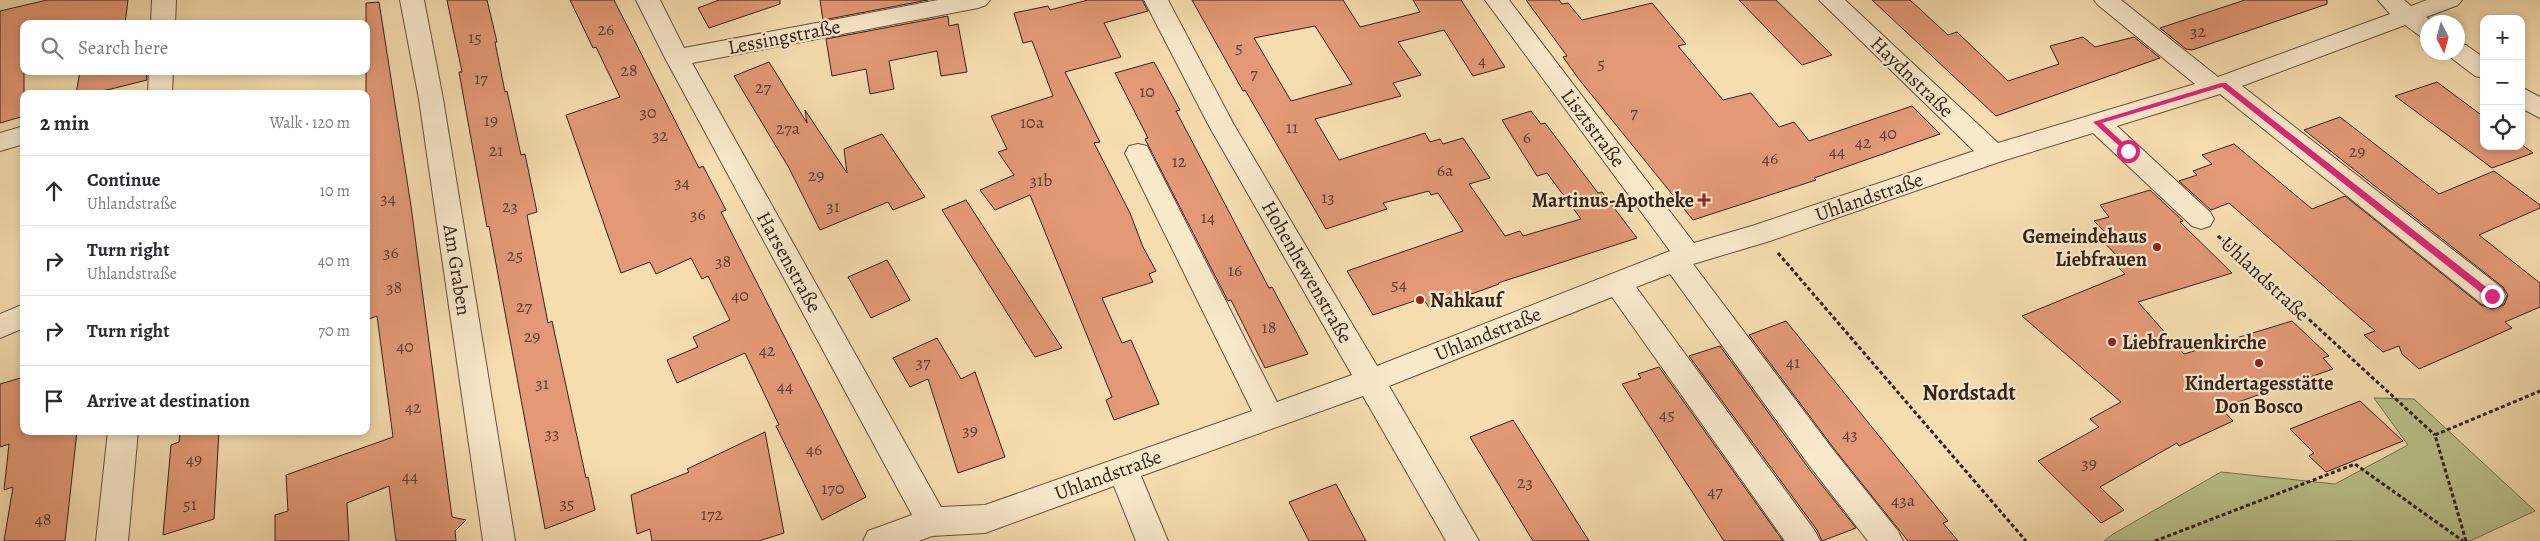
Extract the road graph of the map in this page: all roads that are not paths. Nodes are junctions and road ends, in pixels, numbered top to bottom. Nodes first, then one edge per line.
1 (164, 0) edge
2 (412, 0) edge
3 (648, 0) edge
4 (978, 0) edge
5 (1156, 0) edge
6 (1497, 0) edge
7 (1831, 0) edge
8 (2106, 0) edge
9 (2450, 0) edge
10 (2408, 16) edge
11 (163, 20) edge
12 (2465, 56) edge
13 (677, 58) junction
14 (2480, 67) edge
15 (161, 75) edge
16 (2219, 86) junction
17 (159, 90) edge
18 (2525, 99) edge
19 (2540, 109) edge
20 (2097, 122) junction
21 (20, 136) edge
22 (0, 142) edge
23 (1138, 153) dead end
24 (1993, 154) junction
25 (2200, 219) road end
26 (1682, 258) junction
27 (1617, 283) junction
28 (2492, 296) dead end
29 (20, 316) edge
30 (0, 326) edge
31 (1370, 382) junction
32 (1270, 418) junction
33 (123, 435) edge
34 (1123, 470) junction
35 (932, 522) junction
36 (112, 541) edge
37 (499, 541) edge
38 (879, 541) edge
39 (1152, 541) edge
40 (1463, 541) edge
41 (1804, 541) edge
42 (1887, 541) edge

1 - 11 street
2 - 37 street, Am Graben
3 - 13 street, Harsenstraße
4 - 13 street, Lessingstraße
5 - 31 street, Hohenhewenstraße
6 - 26 street, Lisztstraße
7 - 24 street, Haydnstraße
8 - 16 street
9 - 10 street, Uhlandstraße
10 - 16 street, Uhlandstraße
12 - 14 street
13 - 35 street, Harsenstraße
15 - 17 street
16 - 20 street, Uhlandstraße
16 - 28 street
18 - 19 street
20 - 24 street, Uhlandstraße
20 - 25 street
21 - 22 street
23 - 32 street
24 - 26 street, Uhlandstraße
26 - 27 street, Uhlandstraße
26 - 42 street, Lisztstraße
27 - 31 street, Uhlandstraße
27 - 41 street
29 - 30 street
31 - 32 street, Uhlandstraße
31 - 40 street, Hohenhewenstraße
32 - 34 street, Uhlandstraße
33 - 36 street
34 - 35 street, Uhlandstraße
34 - 39 street
35 - 38 street, Uhlandstraße

